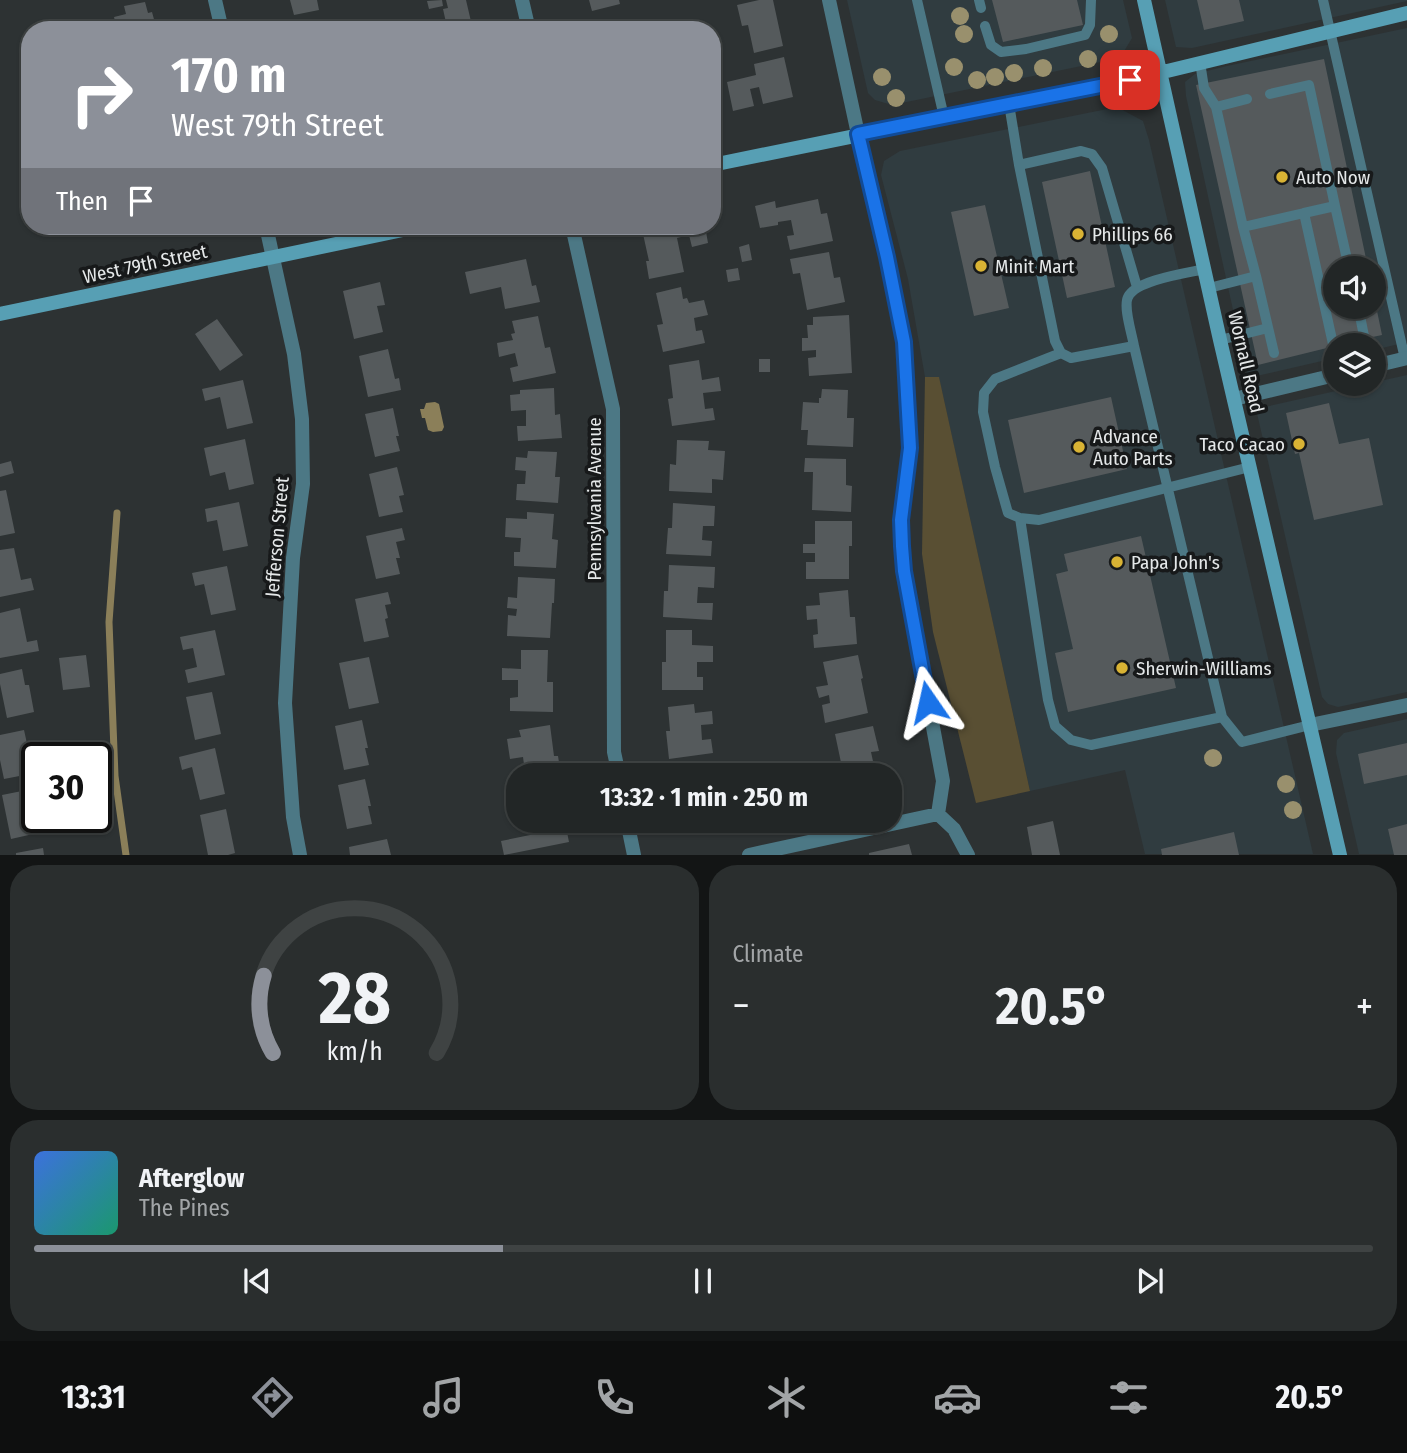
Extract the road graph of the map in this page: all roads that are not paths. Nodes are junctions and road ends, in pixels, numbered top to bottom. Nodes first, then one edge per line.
1 (215, 0) edge
2 (522, 0) edge
3 (830, 0) edge
4 (917, 0) edge
5 (1091, 0) edge
6 (1144, 0) edge
7 (1323, 0) edge
8 (1407, 13) edge
9 (220, 21) edge
10 (526, 21) edge
11 (985, 26) dead end
12 (1330, 32) junction
13 (1200, 62) junction
14 (1160, 72) junction
15 (1270, 94) dead end
16 (1247, 100) dead end
17 (1009, 104) junction
18 (1216, 107) junction
19 (944, 117) junction
20 (858, 134) junction
21 (721, 163) edge
22 (1019, 165) junction
23 (1335, 206) junction
24 (1304, 213) junction
25 (1243, 227) junction
26 (268, 235) edge
27 (379, 235) edge
28 (574, 235) edge
29 (1346, 256) edge
30 (273, 257) junction
31 (1205, 269) junction
32 (1256, 276) junction
33 (1137, 287) junction
34 (1209, 288) junction
35 (0, 314) edge
36 (1268, 328) junction
37 (1331, 333) edge
38 (1220, 340) junction
39 (1135, 346) junction
40 (1061, 353) junction
41 (1274, 353) dead end
42 (1406, 358) edge
43 (1386, 363) edge
44 (1323, 378) edge
45 (1234, 399) junction
46 (1251, 467) junction
47 (1168, 487) junction
48 (1020, 518) junction
49 (1407, 705) edge
50 (1222, 716) junction
51 (1310, 725) junction
52 (616, 763) edge
53 (938, 814) junction
54 (629, 833) edge
55 (300, 855) edge
56 (634, 855) edge
57 (749, 855) edge
58 (968, 855) edge
59 (1340, 855) edge

1 - 9 street
2 - 10 street
3 - 20 street
4 - 19 lane
5 - 11 lane
6 - 14 street, Wornall Road
7 - 12 lane
8 - 12 street
12 - 13 street
12 - 42 lane
13 - 14 street
13 - 18 lane
14 - 17 street
14 - 31 street, Wornall Road
15 - 23 lane
16 - 18 lane
17 - 19 street
17 - 22 lane
18 - 25 lane
19 - 20 street
20 - 21 street
20 - 53 street
22 - 33 lane
22 - 40 lane
23 - 24 lane
23 - 29 lane
24 - 25 lane
24 - 37 lane
25 - 32 lane
26 - 30 street, Jefferson Street
27 - 30 street, West 79th Street
28 - 52 street, Pennsylvania Avenue
30 - 35 street, West 79th Street
30 - 55 street, Jefferson Street
31 - 33 lane
31 - 34 street, Wornall Road
32 - 34 lane
32 - 36 lane
33 - 39 lane
34 - 38 street, Wornall Road
36 - 38 lane
36 - 41 lane
38 - 45 street, Wornall Road
39 - 40 lane
39 - 47 lane
40 - 48 lane
42 - 43 street
44 - 45 street
45 - 46 street, Wornall Road
46 - 47 lane
46 - 51 street, Wornall Road
47 - 48 lane
47 - 50 lane
48 - 50 lane
49 - 51 street
50 - 51 lane
51 - 59 street, Wornall Road
53 - 57 street
53 - 58 street
54 - 56 street

